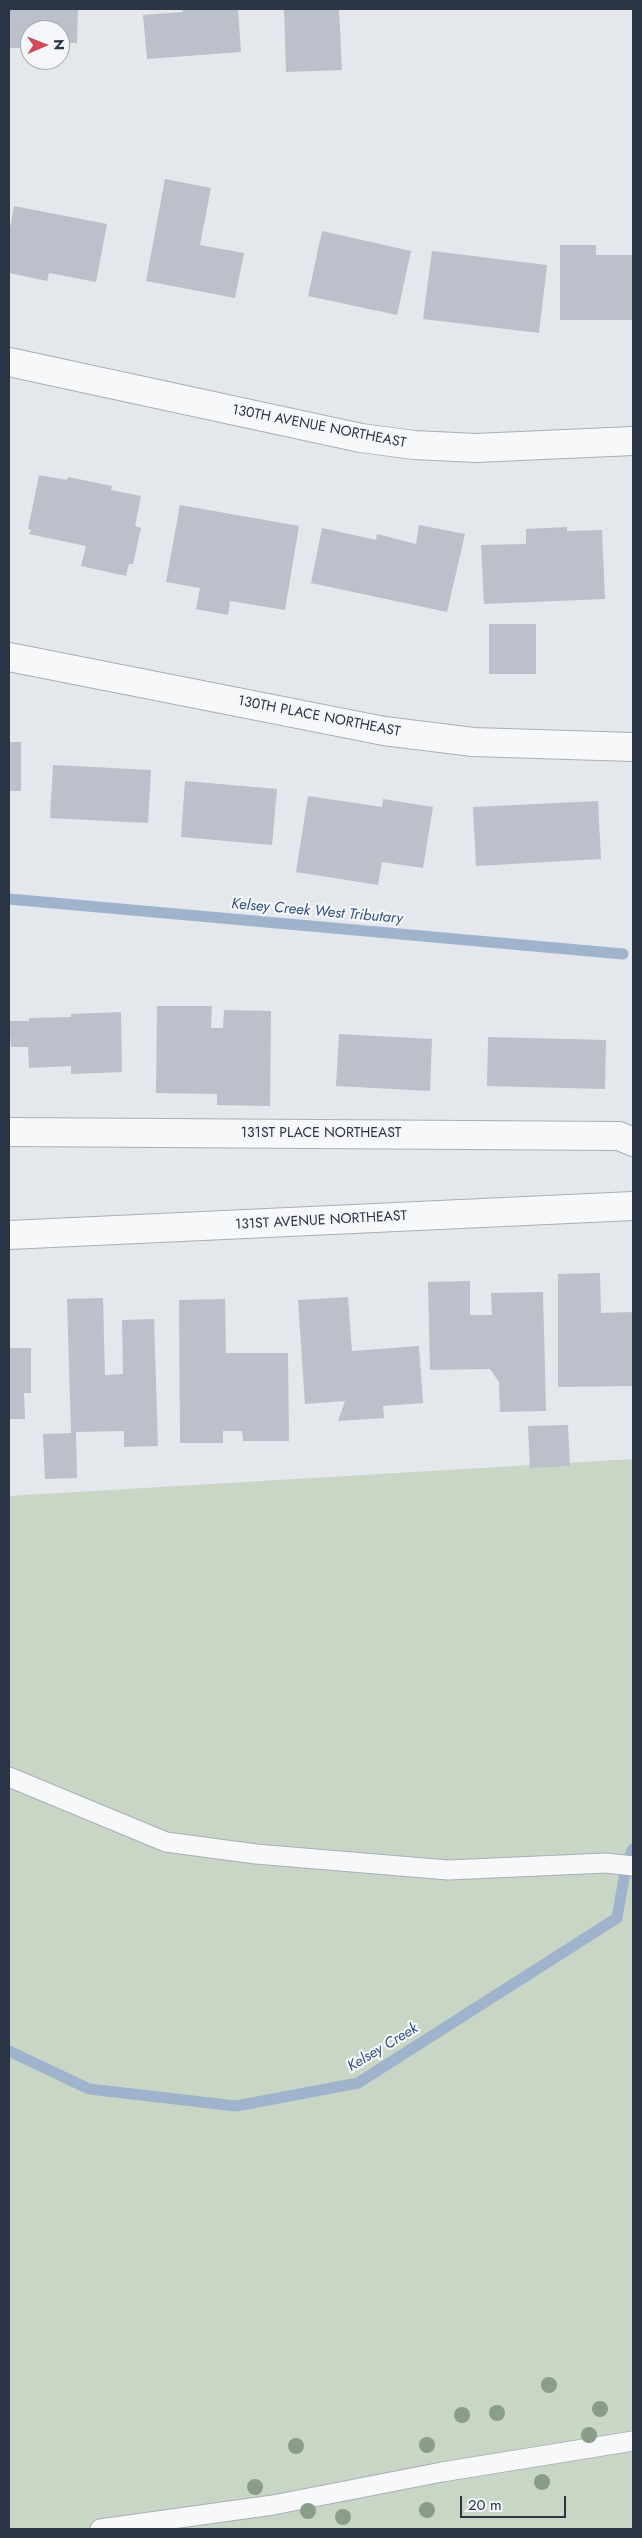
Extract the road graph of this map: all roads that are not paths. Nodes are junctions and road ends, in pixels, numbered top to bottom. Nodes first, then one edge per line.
1 (9, 362) edge
2 (633, 442) edge
3 (9, 657) edge
4 (633, 746) edge
5 (9, 1132) edge
6 (633, 1142) edge
7 (633, 1206) edge
8 (9, 1236) edge
9 (9, 1777) edge
10 (633, 1866) edge
11 (633, 2440) edge
12 (100, 2529) edge

1 - 2 street, 130TH AVENUE NORTHEAST
3 - 4 street, 130TH PLACE NORTHEAST
5 - 6 street, 131ST PLACE NORTHEAST
7 - 8 street, 131ST AVENUE NORTHEAST
9 - 10 lane
11 - 12 lane

